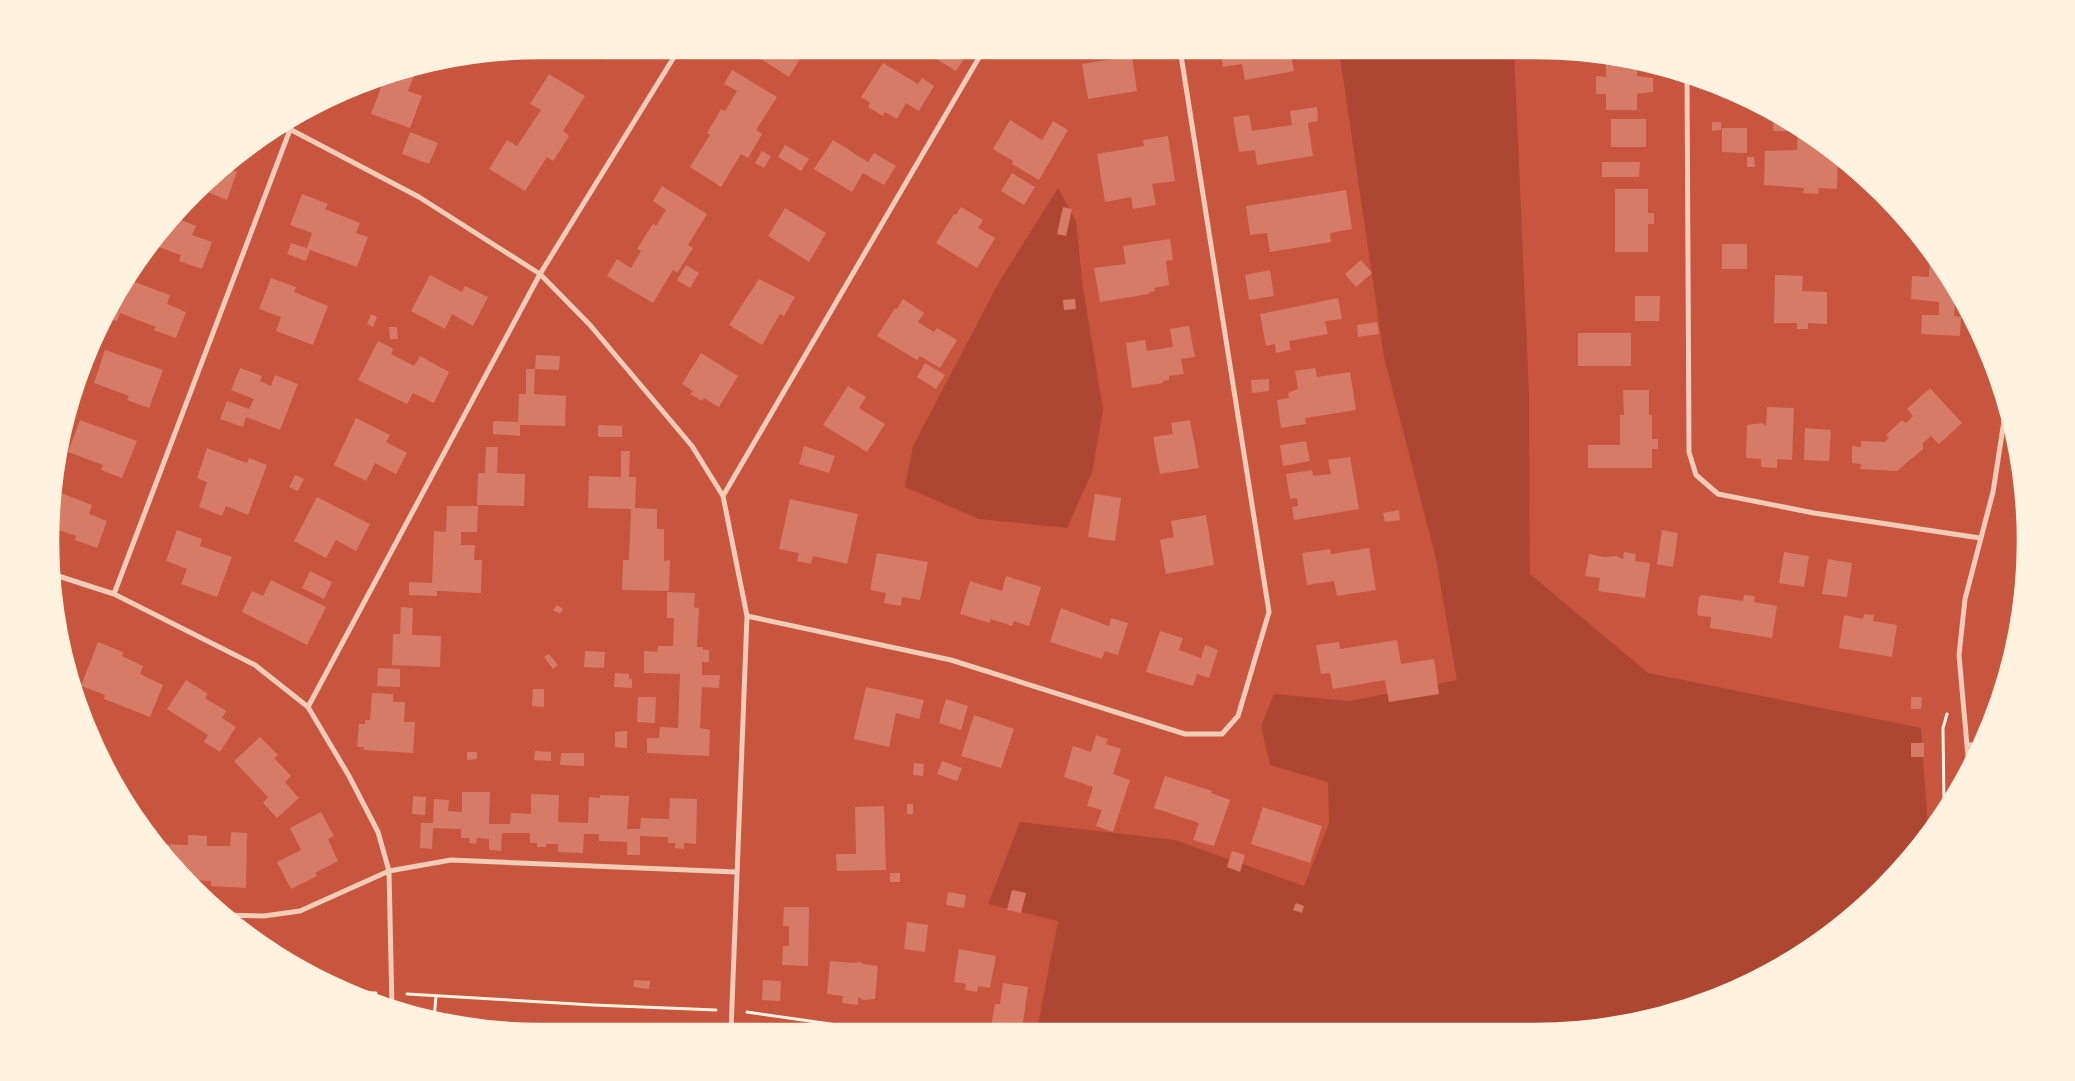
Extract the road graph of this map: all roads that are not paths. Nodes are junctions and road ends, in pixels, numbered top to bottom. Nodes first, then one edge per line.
1 (673, 58) edge
2 (979, 58) edge
3 (1181, 58) edge
4 (1687, 82) edge
5 (291, 129) joint
6 (540, 274) junction
7 (2003, 425) edge
8 (723, 496) junction
9 (1980, 538) junction
10 (59, 576) edge
11 (114, 594) junction
12 (747, 616) junction
13 (308, 707) junction
14 (1968, 745) junction
15 (1972, 745) edge
16 (1968, 753) edge
17 (389, 871) junction
18 (736, 872) junction
19 (236, 915) edge
20 (393, 1000) edge
21 (731, 1024) edge

1 - 6 street
2 - 8 street
3 - 12 street
4 - 9 street
5 - 6 street
5 - 11 street
6 - 8 street
6 - 13 street
7 - 9 street
8 - 12 street
9 - 14 street
10 - 11 street
11 - 13 street
12 - 18 street
13 - 17 street
14 - 15 street
14 - 16 street
17 - 18 street
17 - 19 street
17 - 20 street
18 - 21 street

